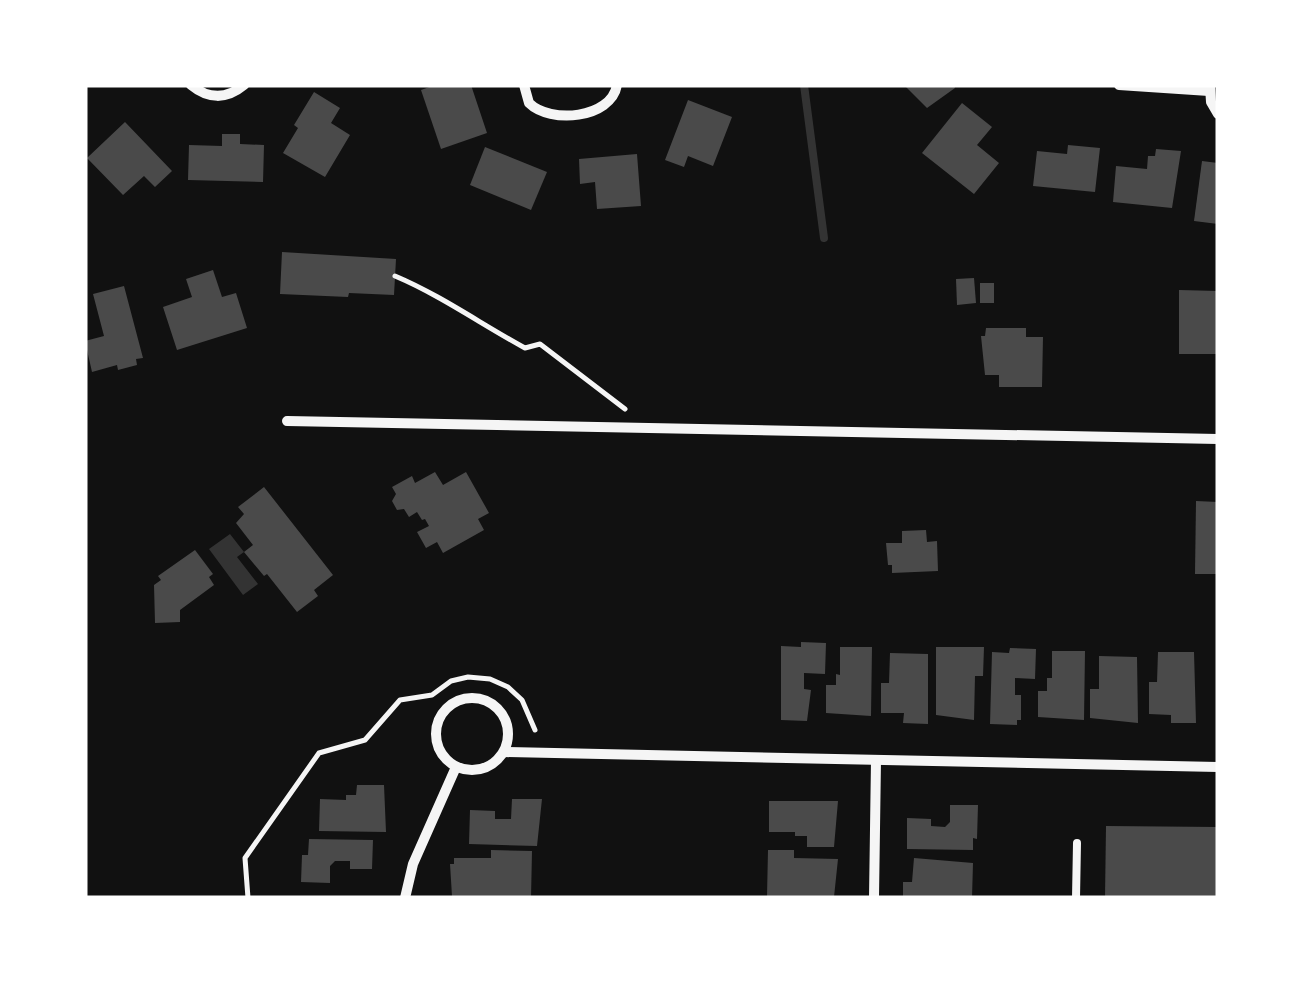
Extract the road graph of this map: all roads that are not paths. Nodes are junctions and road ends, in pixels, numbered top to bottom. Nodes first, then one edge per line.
1 (191, 85) edge
2 (244, 85) edge
3 (524, 85) edge
4 (617, 85) edge
5 (1118, 85) edge
6 (1210, 88) edge
7 (1218, 114) edge
8 (287, 421) dead end
9 (1218, 439) edge
10 (504, 752) junction
11 (876, 760) junction
12 (456, 767) junction
13 (1218, 768) edge
14 (1077, 843) dead end
15 (405, 898) edge
16 (874, 898) edge
17 (1076, 898) edge

1 - 2 street
3 - 4 street
5 - 6 street
6 - 7 street
8 - 9 street
10 - 11 street
10 - 12 street
10 - 12 street
11 - 13 street
11 - 16 street
12 - 15 street
14 - 17 lane

